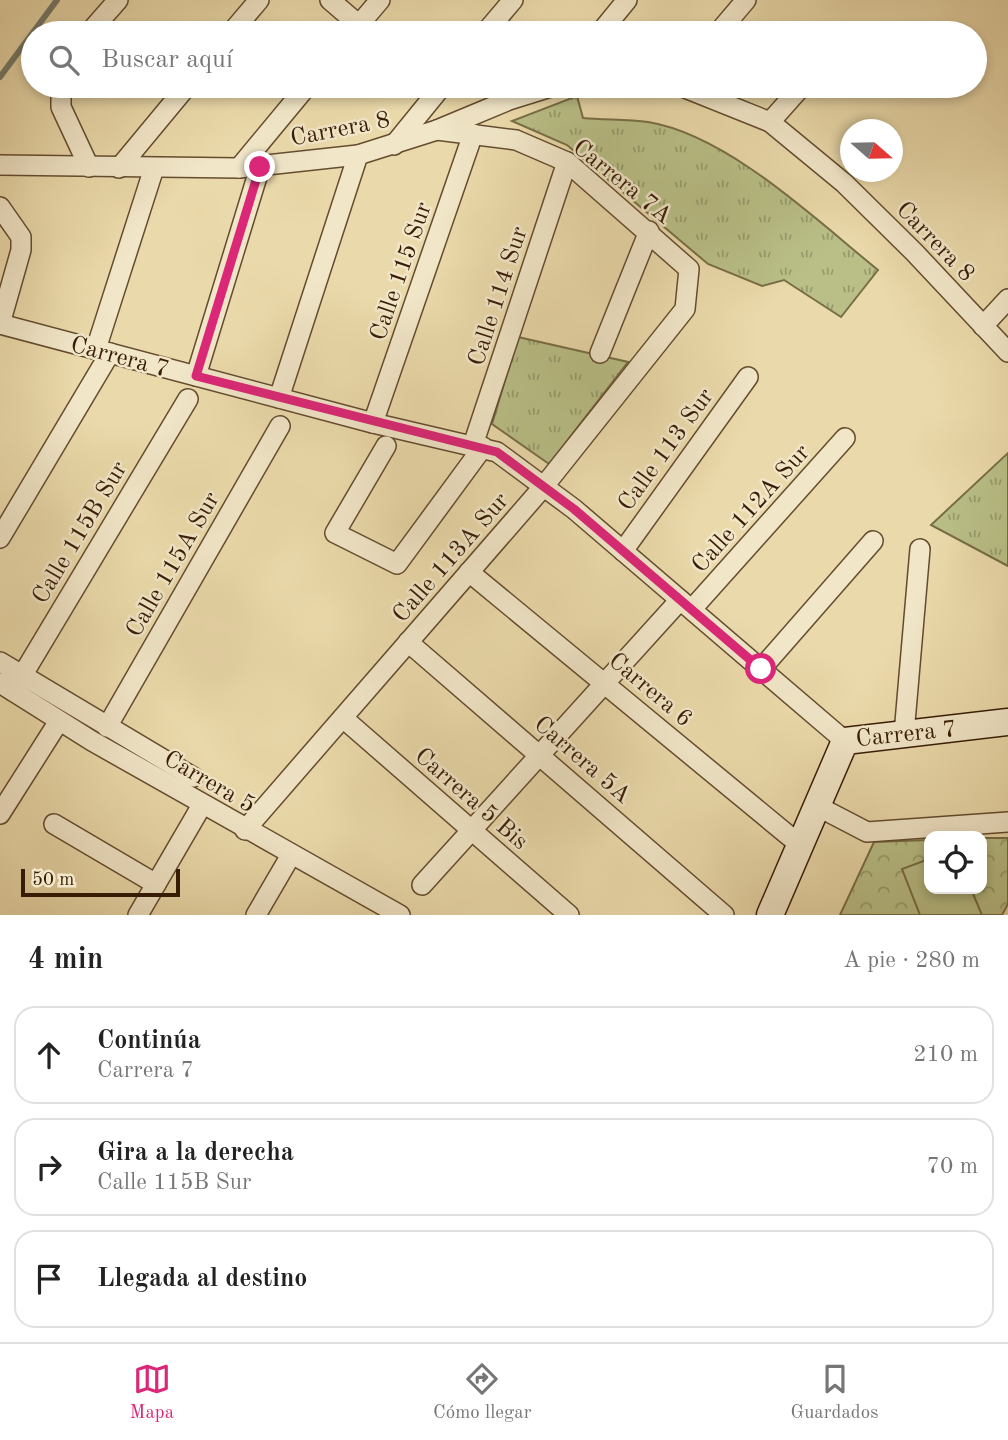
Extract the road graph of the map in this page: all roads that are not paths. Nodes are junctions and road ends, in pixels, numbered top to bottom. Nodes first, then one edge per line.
1 (118, 0) edge
2 (259, 0) edge
3 (330, 0) edge
4 (380, 0) edge
5 (513, 0) edge
6 (627, 0) edge
7 (746, 0) edge
8 (100, 21) edge
9 (241, 21) edge
10 (349, 21) edge
11 (363, 21) edge
12 (495, 21) edge
13 (610, 21) edge
14 (728, 21) edge
15 (61, 98) edge
16 (177, 98) edge
17 (297, 98) edge
18 (432, 98) edge
19 (515, 98) edge
20 (711, 98) edge
21 (791, 98) edge
22 (770, 121) junction
23 (438, 130) junction
24 (473, 134) junction
25 (394, 145) junction
26 (358, 155) junction
27 (566, 162) junction
28 (0, 164) edge
29 (89, 167) junction
30 (119, 167) junction
31 (260, 167) junction
32 (154, 168) junction
33 (239, 168) junction
34 (0, 207) edge
35 (649, 231) junction
36 (689, 269) joint
37 (1008, 299) edge
38 (0, 324) edge
39 (983, 326) junction
40 (103, 351) junction
41 (1008, 352) edge
42 (600, 353) dead end
43 (196, 376) junction
44 (748, 377) dead end
45 (279, 398) junction
46 (188, 399) dead end
47 (373, 423) junction
48 (280, 426) dead end
49 (845, 438) dead end
50 (386, 446) dead end
51 (478, 446) junction
52 (544, 486) junction
53 (0, 538) edge
54 (873, 541) dead end
55 (920, 549) dead end
56 (623, 551) junction
57 (469, 572) junction
58 (686, 605) junction
59 (408, 642) junction
60 (0, 662) edge
61 (761, 669) junction
62 (11, 683) edge
63 (605, 683) junction
64 (342, 718) junction
65 (59, 720) junction
66 (1008, 722) edge
67 (107, 727) junction
68 (904, 734) junction
69 (845, 741) junction
70 (540, 755) junction
71 (193, 777) dead end
72 (201, 805) junction
73 (817, 806) junction
74 (0, 814) edge
75 (1008, 822) edge
76 (54, 824) dead end
77 (245, 830) junction
78 (472, 830) junction
79 (800, 845) junction
80 (291, 855) junction
81 (156, 884) junction
82 (422, 885) dead end
83 (372, 908) edge
84 (138, 915) edge
85 (256, 915) edge
86 (400, 915) edge
87 (569, 915) edge
88 (724, 915) edge
89 (770, 915) edge

1 - 8 street
2 - 9 street
3 - 10 street
4 - 11 street
5 - 12 street
6 - 13 street
7 - 14 street
15 - 29 street
16 - 30 street
17 - 33 street
18 - 25 street
19 - 23 street, Carrera 8
20 - 22 street, Carrera 8
21 - 22 street
22 - 39 street, Carrera 8
23 - 24 street, Carrera 7A
23 - 25 street, Carrera 8
24 - 27 street, Carrera 7A
24 - 47 street, Calle 115 Sur
25 - 26 street, Carrera 8
26 - 31 street, Carrera 8
26 - 45 street
27 - 35 street, Carrera 7A
27 - 51 street, Calle 114 Sur
28 - 29 street, Carrera 8
29 - 30 street, Carrera 8
30 - 32 street, Carrera 8
31 - 33 street, Carrera 8
31 - 43 street
32 - 33 street, Carrera 8
32 - 40 street
34 - 38 street
35 - 36 street, Carrera 7A
35 - 42 street
36 - 52 street, Calle 113A Sur
37 - 39 street
38 - 40 street, Carrera 7
39 - 41 street, Carrera 8
40 - 43 street, Carrera 7
40 - 53 street
43 - 45 street, Carrera 7
44 - 56 street, Calle 113 Sur
45 - 47 street, Carrera 7
46 - 62 street, Calle 115B Sur
47 - 51 street, Carrera 7
48 - 67 street, Calle 115A Sur
49 - 58 street, Calle 112A Sur
50 - 51 street, Calle 114 Sur
51 - 52 street, Carrera 7
52 - 56 street, Carrera 7
52 - 57 street, Calle 113A Sur
54 - 61 street
55 - 68 street
56 - 58 street, Carrera 7
57 - 59 street, Calle 113A Sur
57 - 63 street, Carrera 6
58 - 61 street, Carrera 7
58 - 63 street, Calle 112A Sur
59 - 64 street, Calle 113A Sur
59 - 70 street, Carrera 5A
60 - 62 street, Carrera 5
61 - 69 street, Carrera 7
62 - 65 street, Carrera 5
62 - 67 street, Carrera 5
63 - 70 street, Calle 112A Sur
63 - 79 street, Carrera 6
64 - 77 street, Calle 113A Sur
64 - 78 street, Carrera 5 Bis
65 - 72 street, Carrera 5
65 - 74 street
66 - 68 street, Carrera 7
67 - 71 street, Carrera 5
68 - 69 street, Carrera 7
69 - 73 street
70 - 78 street, Calle 112A Sur
70 - 88 street, Carrera 5A
72 - 77 street, Carrera 5
72 - 81 street
73 - 75 street
73 - 79 street
76 - 81 street
77 - 80 street, Carrera 5
78 - 82 street, Calle 112A Sur
78 - 87 street, Carrera 5 Bis
79 - 89 street
80 - 83 street, Carrera 5
80 - 85 street
81 - 84 street
83 - 86 street, Carrera 5

